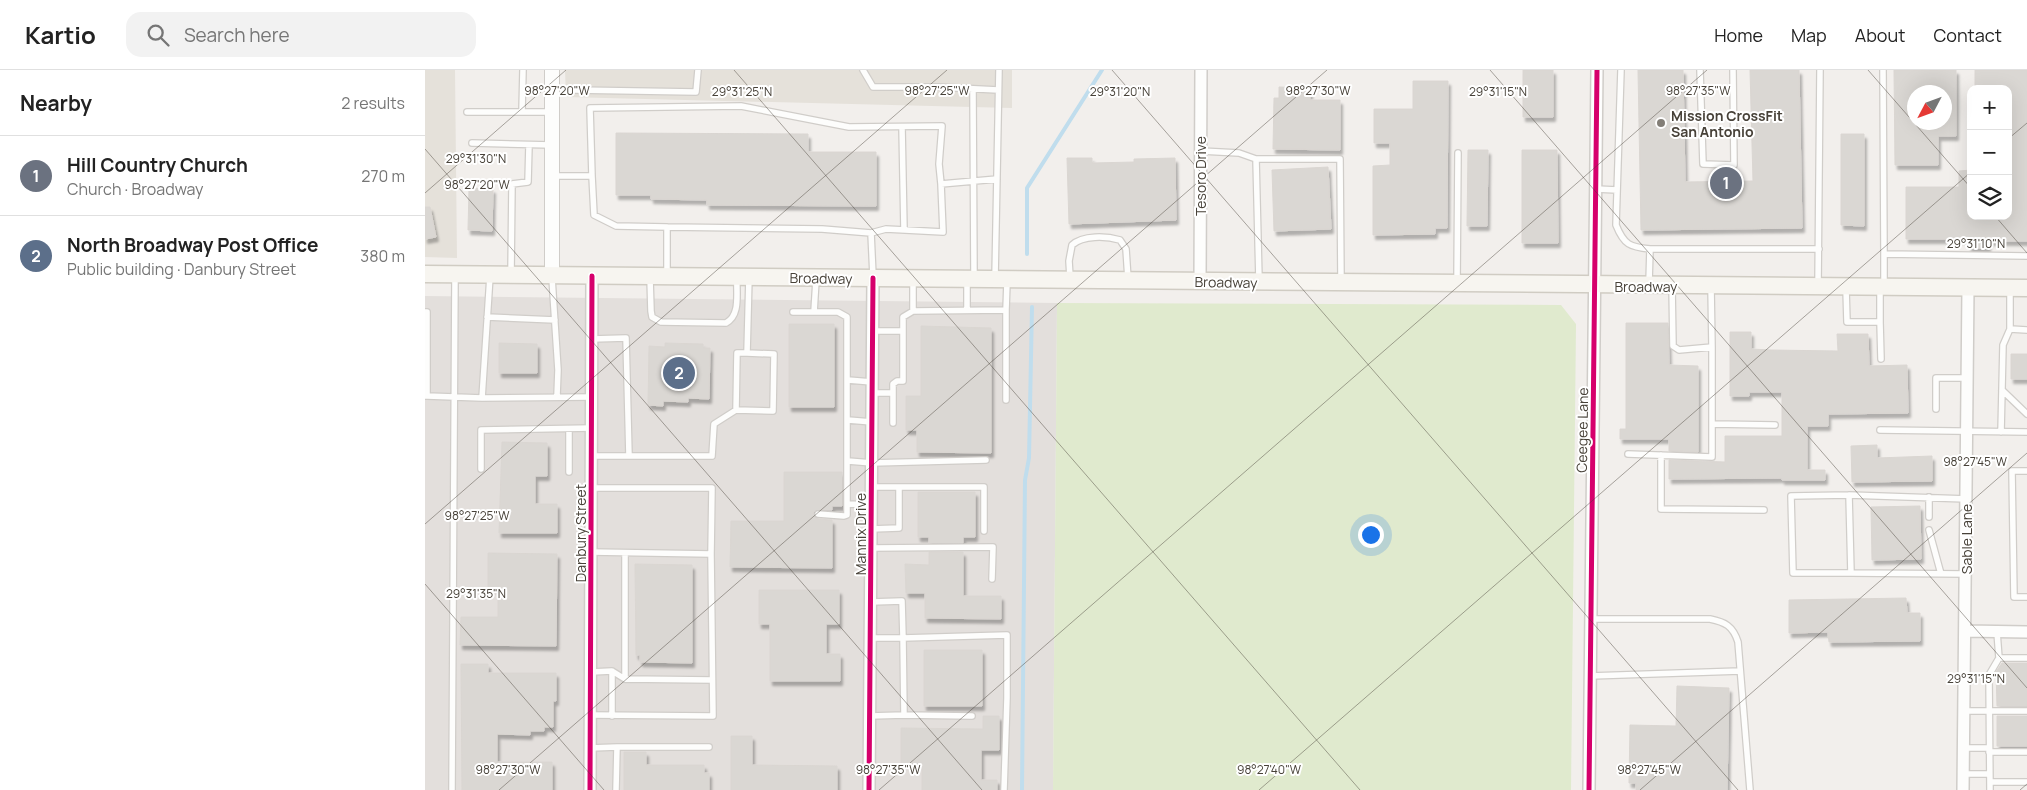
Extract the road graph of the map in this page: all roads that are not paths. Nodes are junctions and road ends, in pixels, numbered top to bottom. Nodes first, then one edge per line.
1 (523, 70) edge
2 (552, 70) edge
3 (698, 70) edge
4 (863, 70) edge
5 (999, 70) edge
6 (1201, 70) edge
7 (1597, 70) edge
8 (1621, 70) edge
9 (1700, 70) edge
10 (1733, 70) edge
11 (1820, 70) edge
12 (1883, 70) edge
13 (574, 90) dead end
14 (973, 90) junction
15 (998, 90) junction
16 (522, 111) junction
17 (467, 112) dead end
18 (552, 112) junction
19 (902, 126) junction
20 (472, 143) dead end
21 (552, 144) junction
22 (529, 145) junction
23 (1201, 151) junction
24 (1458, 153) dead end
25 (1256, 159) junction
26 (552, 176) junction
27 (592, 176) junction
28 (997, 179) junction
29 (974, 181) junction
30 (941, 184) junction
31 (1596, 189) junction
32 (1617, 190) junction
33 (667, 228) junction
34 (903, 230) junction
35 (871, 233) junction
36 (1650, 249) junction
37 (1819, 249) junction
38 (1884, 254) junction
39 (2027, 256) edge
40 (425, 274) edge
41 (455, 274) junction
42 (490, 275) junction
43 (511, 275) junction
44 (552, 276) junction
45 (592, 276) junction
46 (650, 276) junction
47 (667, 276) junction
48 (743, 277) junction
49 (817, 278) junction
50 (873, 278) junction
51 (913, 279) junction
52 (970, 279) junction
53 (1001, 280) junction
54 (1070, 280) junction
55 (1129, 281) junction
56 (1199, 281) junction
57 (1259, 282) junction
58 (1341, 283) junction
59 (1457, 284) junction
60 (1595, 285) junction
61 (1649, 286) junction
62 (1672, 286) junction
63 (1711, 286) junction
64 (1818, 287) junction
65 (1846, 287) junction
66 (1882, 287) junction
67 (1968, 288) junction
68 (2010, 288) junction
69 (2027, 288) edge
70 (967, 310) junction
71 (1006, 310) junction
72 (913, 311) junction
73 (425, 312) edge
74 (793, 312) dead end
75 (814, 312) junction
76 (487, 317) junction
77 (555, 320) junction
78 (1880, 322) junction
79 (2010, 329) junction
80 (2027, 330) edge
81 (873, 331) junction
82 (902, 331) junction
83 (592, 339) junction
84 (1712, 347) junction
85 (747, 353) junction
86 (1881, 359) dead end
87 (1967, 378) junction
88 (848, 380) junction
89 (872, 388) junction
90 (2002, 390) junction
91 (893, 393) junction
92 (426, 396) edge
93 (557, 396) junction
94 (592, 396) junction
95 (455, 397) junction
96 (482, 398) junction
97 (1006, 400) dead end
98 (1936, 409) dead end
99 (735, 410) junction
100 (2027, 414) edge
101 (848, 420) junction
102 (872, 422) junction
103 (893, 423) dead end
104 (1712, 424) junction
105 (1775, 425) dead end
106 (569, 428) junction
107 (592, 428) junction
108 (1880, 430) dead end
109 (1967, 430) junction
110 (2001, 432) junction
111 (2027, 432) edge
112 (1628, 454) dead end
113 (592, 456) junction
114 (629, 456) junction
115 (1661, 456) junction
116 (987, 460) dead end
117 (848, 461) junction
118 (872, 462) junction
119 (481, 469) dead end
120 (2027, 471) edge
121 (569, 472) dead end
122 (872, 487) junction
123 (899, 487) junction
124 (591, 488) junction
125 (1849, 495) junction
126 (1929, 497) junction
127 (1967, 499) junction
128 (847, 504) junction
129 (871, 505) junction
130 (1764, 510) dead end
131 (818, 514) dead end
132 (1929, 517) dead end
133 (871, 529) junction
134 (1929, 530) dead end
135 (984, 531) dead end
136 (871, 548) junction
137 (591, 552) junction
138 (625, 553) junction
139 (711, 554) junction
140 (1851, 573) junction
141 (1941, 574) junction
142 (1966, 574) junction
143 (992, 579) dead end
144 (2027, 597) edge
145 (871, 602) junction
146 (1591, 619) junction
147 (1966, 631) junction
148 (1997, 632) junction
149 (2027, 632) edge
150 (871, 638) junction
151 (903, 638) junction
152 (1999, 658) junction
153 (2027, 658) edge
154 (612, 671) junction
155 (1740, 671) junction
156 (591, 672) junction
157 (1590, 676) junction
158 (625, 680) junction
159 (712, 680) junction
160 (1964, 711) junction
161 (1989, 711) junction
162 (2027, 711) edge
163 (590, 715) junction
164 (904, 715) junction
165 (612, 716) junction
166 (870, 716) junction
167 (972, 716) dead end
168 (709, 746) dead end
169 (617, 747) junction
170 (591, 748) junction
171 (1963, 748) junction
172 (1989, 750) junction
173 (2027, 752) edge
174 (1963, 774) junction
175 (1989, 774) junction
176 (1990, 782) junction
177 (2027, 782) edge
178 (452, 790) edge
179 (590, 790) edge
180 (616, 790) edge
181 (869, 790) edge
182 (1004, 790) edge
183 (1589, 790) edge
184 (1750, 790) edge
185 (1963, 790) edge
186 (1990, 790) edge

1 - 16 lane
2 - 18 street
3 - 13 lane
4 - 14 lane
5 - 15 lane
6 - 23 street, Tesoro Drive
7 - 31 street, Ceegee Lane
8 - 32 lane
9 - 10 lane
11 - 37 lane
12 - 38 lane
14 - 15 lane
14 - 29 lane
15 - 28 lane
16 - 17 lane
16 - 18 lane
18 - 21 street
19 - 27 lane
19 - 30 lane
19 - 34 lane
20 - 22 lane
21 - 22 lane
21 - 26 street
22 - 43 lane
23 - 25 lane
23 - 56 street, Tesoro Drive
24 - 59 lane
25 - 57 lane
25 - 58 lane
26 - 27 lane
26 - 44 street
27 - 33 lane
28 - 29 lane
28 - 53 lane
29 - 30 lane
29 - 52 lane
30 - 34 lane
31 - 32 lane
31 - 60 street, Ceegee Lane
32 - 36 lane
33 - 35 lane
33 - 47 lane
34 - 35 lane
35 - 50 lane
36 - 37 lane
36 - 61 lane
37 - 64 lane
38 - 39 lane
38 - 66 lane
40 - 41 main road, Broadway
41 - 42 main road, Broadway
41 - 95 lane
42 - 43 main road, Broadway
42 - 76 lane
43 - 44 main road, Broadway
44 - 45 main road, Broadway
44 - 77 lane
45 - 46 main road, Broadway
45 - 83 street, Danbury Street
46 - 47 main road, Broadway
46 - 48 lane
47 - 48 main road, Broadway
48 - 49 main road, Broadway
48 - 85 lane
49 - 50 main road, Broadway
49 - 75 lane
50 - 51 main road, Broadway
50 - 81 street, Mannix Drive
51 - 52 main road, Broadway
51 - 72 lane
52 - 53 main road, Broadway
52 - 70 lane
53 - 54 main road, Broadway
53 - 71 lane
54 - 55 main road, Broadway
54 - 55 lane
55 - 56 main road, Broadway
56 - 57 main road, Broadway
57 - 58 main road, Broadway
58 - 59 main road, Broadway
59 - 60 main road, Broadway
60 - 61 main road, Broadway
60 - 146 street, Ceegee Lane
61 - 62 main road, Broadway
62 - 63 main road, Broadway
62 - 84 lane
63 - 64 main road, Broadway
63 - 84 lane
64 - 65 main road, Broadway
65 - 66 main road, Broadway
65 - 78 lane
66 - 67 main road, Broadway
66 - 78 lane
67 - 68 main road, Broadway
67 - 87 street, Sable Lane
68 - 69 main road, Broadway
68 - 79 lane
70 - 71 lane
70 - 72 lane
71 - 97 lane
72 - 82 lane
73 - 92 lane
74 - 75 lane
75 - 88 lane
76 - 77 lane
76 - 96 lane
77 - 93 lane
78 - 86 lane
79 - 80 lane
79 - 90 lane
81 - 82 lane
81 - 89 street, Mannix Drive
82 - 91 lane
83 - 94 street, Danbury Street
83 - 114 lane
84 - 104 lane
85 - 99 lane
85 - 99 lane
87 - 98 lane
87 - 109 street, Sable Lane
88 - 89 lane
88 - 101 lane
89 - 91 lane
89 - 102 street, Mannix Drive
90 - 100 lane
90 - 110 lane
91 - 103 lane
92 - 95 lane
93 - 94 lane
93 - 96 lane
94 - 107 street, Danbury Street
95 - 96 lane
95 - 178 lane
99 - 114 lane
101 - 102 lane
101 - 117 lane
102 - 118 street, Mannix Drive
104 - 105 lane
104 - 115 lane
106 - 107 lane
106 - 119 lane
106 - 121 lane
107 - 113 street, Danbury Street
108 - 109 lane
109 - 110 lane
109 - 127 street, Sable Lane
110 - 111 lane
112 - 115 lane
113 - 114 lane
113 - 124 street, Danbury Street
115 - 130 lane
116 - 118 lane
117 - 118 lane
117 - 128 lane
118 - 122 street, Mannix Drive
120 - 144 lane
122 - 123 lane
122 - 129 street, Mannix Drive
123 - 133 lane
123 - 135 lane
124 - 137 street, Danbury Street
124 - 139 lane
125 - 126 lane
125 - 140 lane
125 - 140 lane
126 - 127 lane
126 - 132 lane
127 - 142 street, Sable Lane
128 - 129 lane
128 - 131 lane
129 - 133 street, Mannix Drive
133 - 136 street, Mannix Drive
134 - 141 lane
136 - 143 lane
136 - 145 street, Mannix Drive
137 - 138 lane
137 - 156 street, Danbury Street
138 - 139 lane
138 - 158 lane
139 - 159 lane
140 - 141 lane
141 - 142 lane
142 - 147 street, Sable Lane
145 - 150 street, Mannix Drive
145 - 151 lane
146 - 155 lane
146 - 157 street, Ceegee Lane
147 - 148 street
147 - 160 street, Sable Lane
148 - 149 street
148 - 152 lane
150 - 151 lane
150 - 166 street, Mannix Drive
151 - 164 lane
151 - 182 lane
152 - 153 lane
152 - 161 lane
154 - 156 lane
154 - 158 lane
154 - 165 lane
155 - 157 lane
155 - 184 lane
156 - 163 street, Danbury Street
157 - 183 street, Ceegee Lane
158 - 159 lane
159 - 165 lane
160 - 161 lane
160 - 171 street, Sable Lane
161 - 162 lane
161 - 172 lane
163 - 165 lane
163 - 170 street, Danbury Street
164 - 166 lane
164 - 167 lane
166 - 181 street, Mannix Drive
168 - 169 lane
169 - 170 lane
169 - 180 lane
170 - 179 street, Danbury Street
171 - 172 lane
171 - 174 street, Sable Lane
172 - 173 lane
172 - 175 lane
174 - 175 lane
174 - 185 street, Sable Lane
175 - 176 lane
176 - 177 lane
176 - 186 lane

